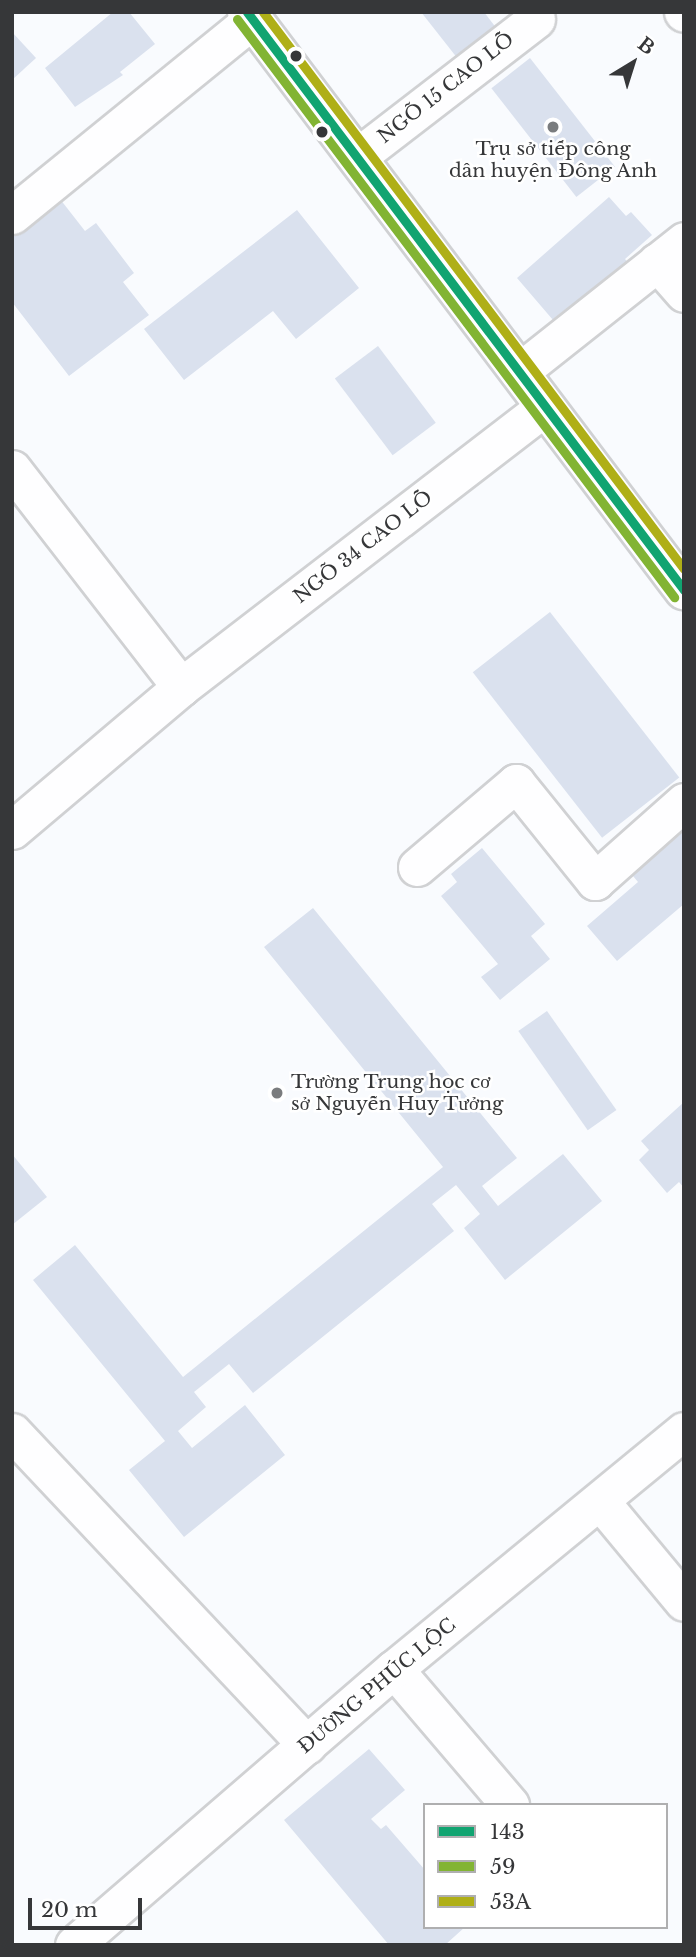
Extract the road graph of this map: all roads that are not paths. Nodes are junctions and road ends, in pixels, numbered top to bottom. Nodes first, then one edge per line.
1 (250, 16) edge
2 (536, 19) dead end
3 (357, 157) junction
4 (12, 215) edge
5 (670, 251) edge
6 (684, 293) edge
7 (519, 372) junction
8 (544, 407) junction
9 (12, 469) edge
10 (684, 590) edge
11 (181, 687) junction
12 (684, 802) edge
13 (12, 830) edge
14 (417, 867) dead end
15 (684, 1431) edge
16 (16, 1442) edge
17 (600, 1501) junction
18 (684, 1602) edge
19 (394, 1669) junction
20 (307, 1745) junction
21 (508, 1803) edge
22 (74, 1945) edge

1 - 3 main road
1 - 4 street
2 - 3 street, NGÕ 15 CAO LỖ
3 - 7 main road
5 - 6 street
5 - 7 street
7 - 8 main road
8 - 10 main road
8 - 11 street, NGÕ 34 CAO LỖ
9 - 11 street
11 - 13 street, NGÕ 34 CAO LỖ
12 - 14 street
15 - 17 street, ĐƯỜNG PHÚC LỘC
16 - 20 street
17 - 18 street
17 - 19 street, ĐƯỜNG PHÚC LỘC
19 - 20 street, ĐƯỜNG PHÚC LỘC
19 - 21 street
20 - 22 street, ĐƯỜNG PHÚC LỘC

